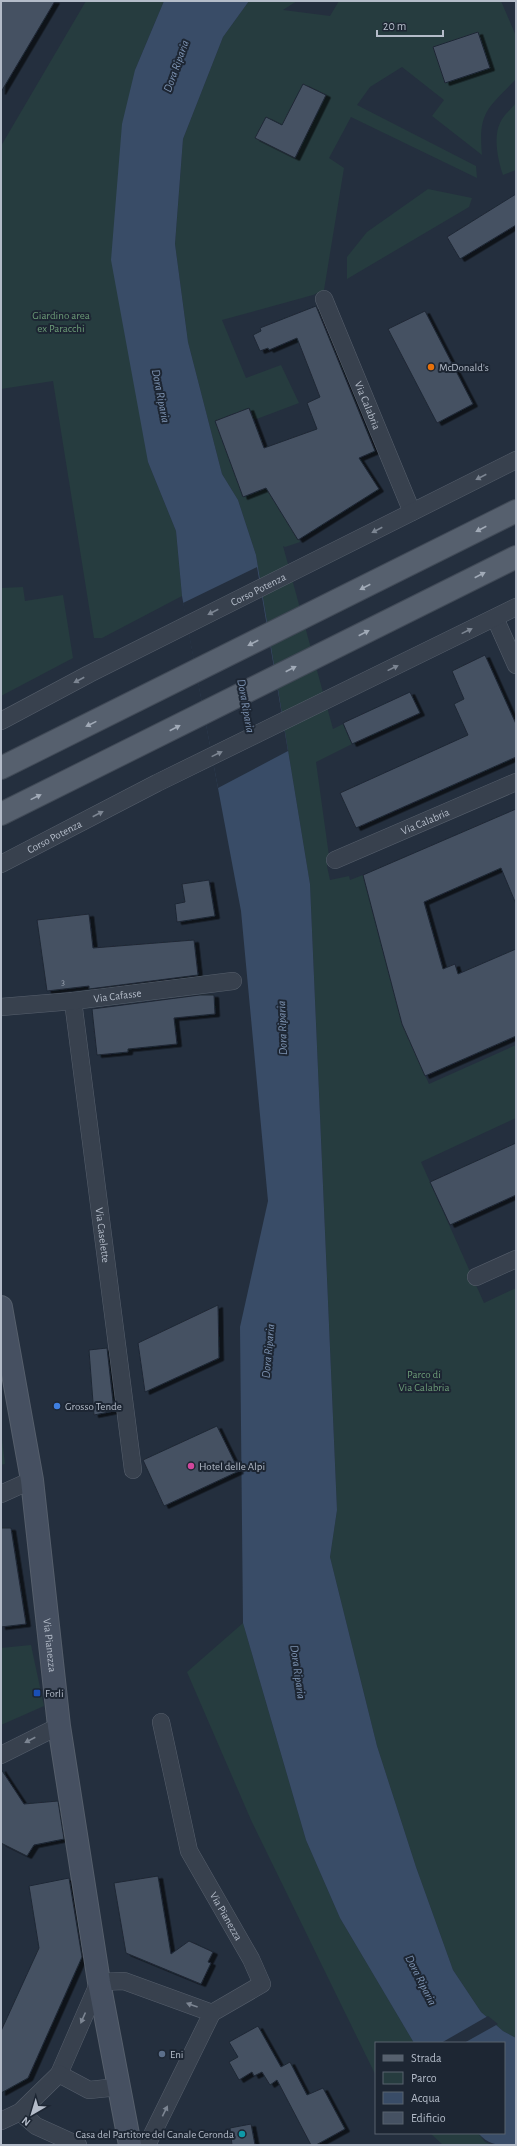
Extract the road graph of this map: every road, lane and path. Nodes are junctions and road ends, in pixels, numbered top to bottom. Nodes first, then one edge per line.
1 (324, 299) dead end
2 (516, 460) edge
3 (516, 511) edge
4 (412, 512) junction
5 (516, 557) edge
6 (516, 607) edge
7 (495, 618) junction
8 (516, 665) edge
9 (2, 720) edge
10 (1, 768) edge
11 (516, 782) edge
12 (1, 814) edge
13 (335, 860) dead end
14 (1, 864) edge
15 (233, 981) dead end
16 (73, 1001) junction
17 (1, 1007) edge
18 (516, 1259) edge
19 (476, 1277) dead end
20 (1, 1307) edge
21 (133, 1470) dead end
22 (32, 1480) junction
23 (1, 1494) edge
24 (161, 1722) dead end
25 (59, 1726) junction
26 (1, 1755) edge
27 (99, 1982) junction
28 (212, 2013) junction
29 (58, 2074) junction
30 (118, 2087) junction
31 (20, 2112) junction
32 (1, 2121) edge
33 (78, 2145) edge
34 (130, 2145) edge
35 (147, 2145) edge

1 - 4 street, Via Calabria
2 -> 4 street, Corso Potenza
3 -> 10 main road
4 -> 9 street, Corso Potenza
12 -> 5 main road
6 - 7 street, Corso Potenza
7 - 8 street
14 -> 7 street, Corso Potenza
11 - 13 street, Via Calabria
15 - 16 street, Via Cafasse
16 - 17 street, Via Cafasse
16 - 21 street, Via Caselette
18 - 19 street
20 - 22 street, Via Pianezza
22 - 23 street
22 - 25 street, Via Pianezza
24 - 28 street, Via Pianezza
25 -> 26 street
25 - 27 street, Via Pianezza
28 -> 27 street
27 -> 29 street
27 - 30 street, Via Pianezza
35 -> 28 street
29 - 30 street
29 - 31 street
30 - 34 street, Via Pianezza
31 - 32 street
31 - 33 street

